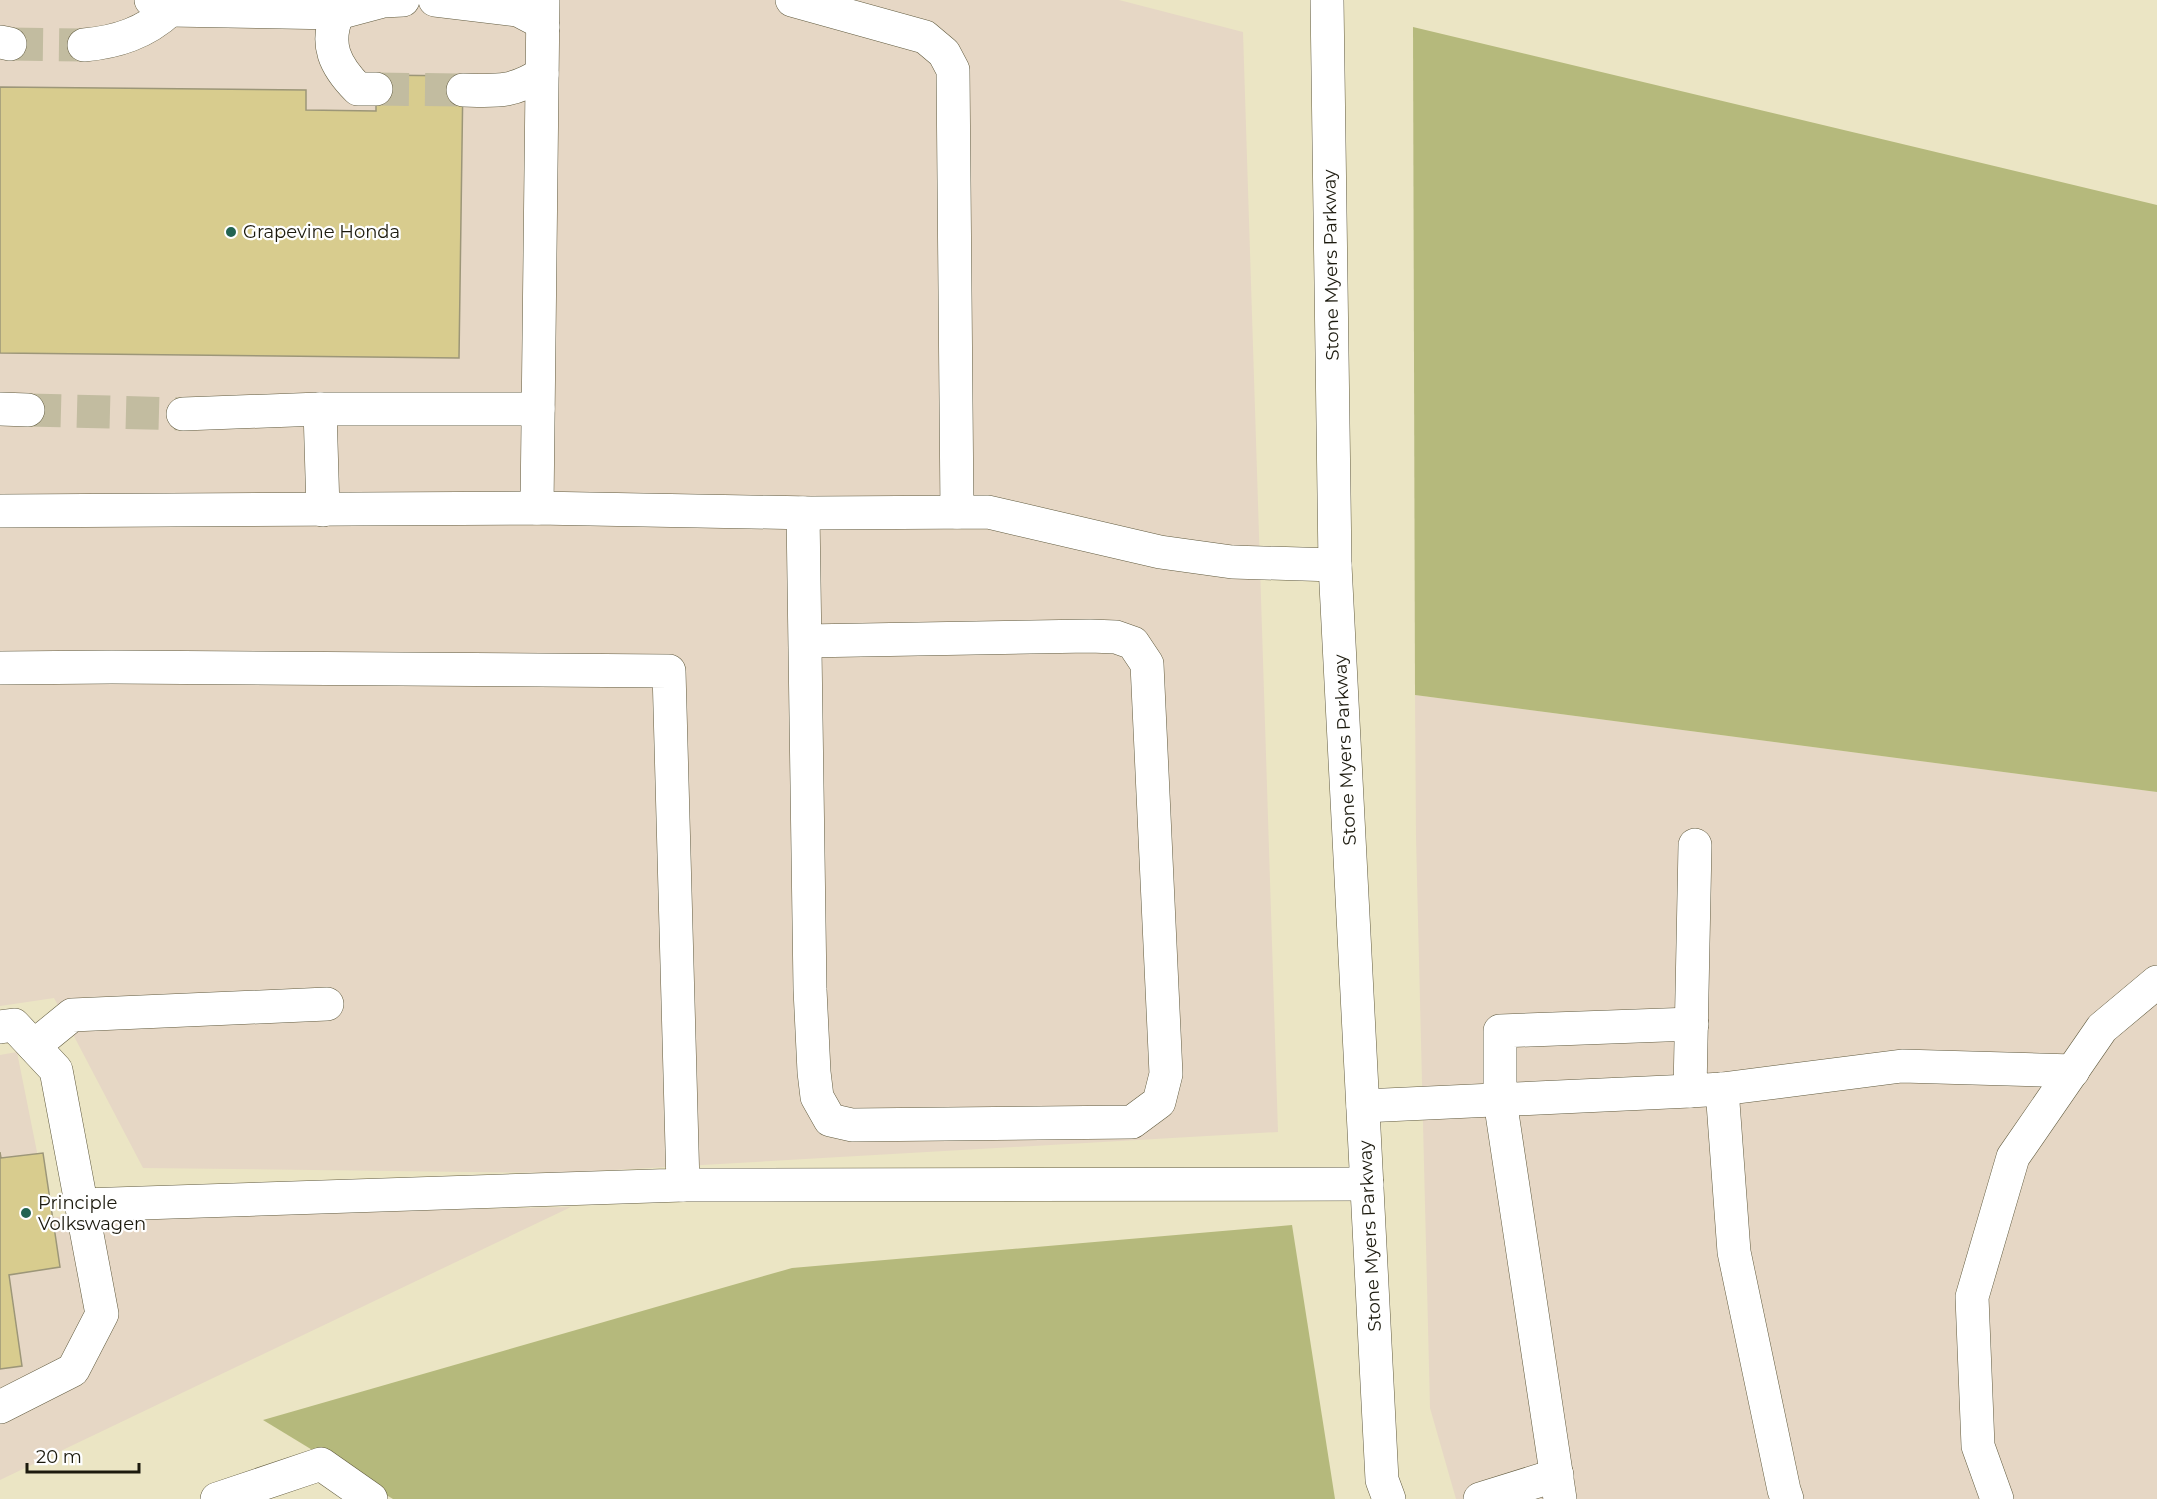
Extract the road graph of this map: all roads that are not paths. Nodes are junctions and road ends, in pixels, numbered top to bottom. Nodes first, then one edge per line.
1 (403, 0) edge
2 (435, 0) edge
3 (792, 0) edge
4 (1328, 0) edge
5 (160, 5) edge
6 (338, 13) junction
7 (543, 14) edge
8 (84, 45) tunnel mouth
9 (542, 74) junction
10 (376, 89) tunnel mouth
11 (463, 90) tunnel mouth
12 (320, 409) junction
13 (538, 409) junction
14 (183, 414) tunnel mouth
15 (537, 508) junction
16 (322, 510) junction
17 (0, 512) edge
18 (957, 512) junction
19 (803, 513) junction
20 (1335, 565) junction
21 (805, 642) junction
22 (0, 668) edge
23 (1695, 845) dead end
24 (2157, 982) edge
25 (327, 1004) dead end
26 (1692, 1024) junction
27 (0, 1027) edge
28 (34, 1046) junction
29 (2073, 1071) junction
30 (1722, 1089) junction
31 (1690, 1091) junction
32 (1500, 1100) junction
33 (1363, 1106) junction
34 (1367, 1184) junction
35 (683, 1185) junction
36 (82, 1205) junction
37 (0, 1407) edge
38 (1559, 1487) edge
39 (218, 1499) edge
40 (371, 1499) edge
41 (1389, 1499) edge
42 (1480, 1499) edge
43 (1787, 1499) edge
44 (1997, 1499) edge

1 - 6 street
2 - 7 street
3 - 18 street
4 - 20 street, Stone Myers Parkway
5 - 6 street
5 - 8 street
6 - 10 street
7 - 9 street
9 - 11 street
9 - 13 street
12 - 13 street
12 - 14 street
12 - 16 street
13 - 15 street
15 - 16 street
15 - 19 street
16 - 17 street
18 - 19 street
18 - 20 street
19 - 21 street
20 - 33 street, Stone Myers Parkway
21 - 21 street
22 - 35 street
23 - 26 street
24 - 29 street
25 - 28 street
26 - 31 street
26 - 32 street
27 - 28 street
28 - 36 street
29 - 30 street
29 - 44 street
30 - 31 street
30 - 43 street
31 - 32 street
32 - 33 street
32 - 38 street
33 - 34 street, Stone Myers Parkway
34 - 35 street
34 - 41 street, Stone Myers Parkway
35 - 36 street
36 - 37 street
38 - 42 street
39 - 40 street

